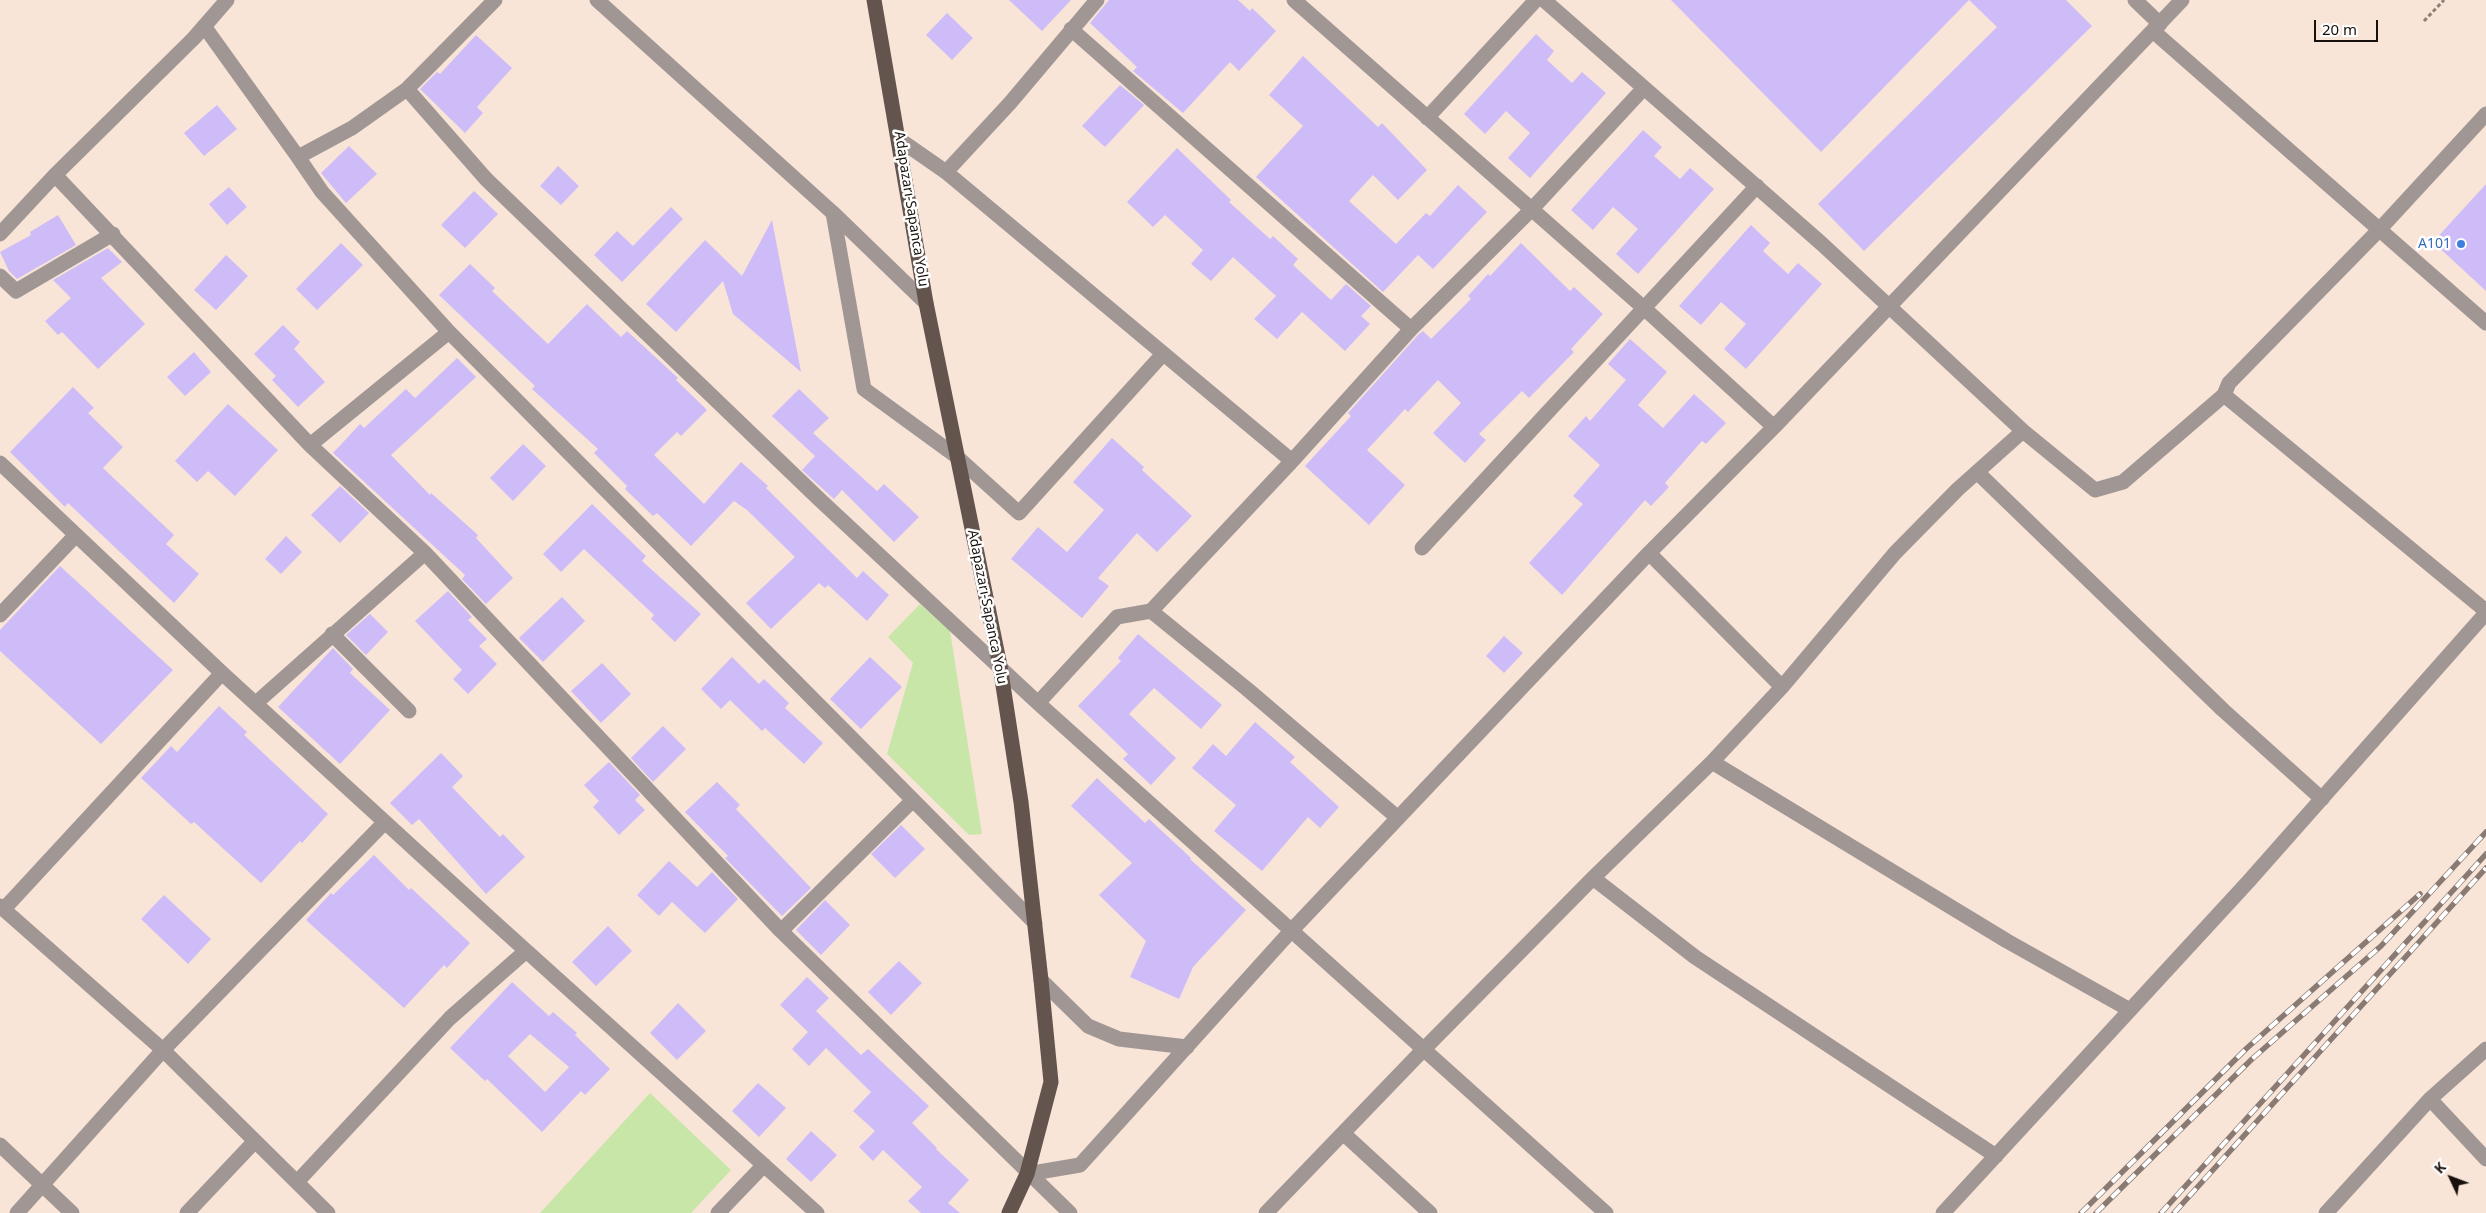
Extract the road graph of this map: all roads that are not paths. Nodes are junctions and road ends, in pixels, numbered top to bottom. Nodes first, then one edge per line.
1 (227, 0) edge
2 (494, 0) edge
3 (597, 0) edge
4 (874, 0) edge
5 (1097, 0) edge
6 (1294, 0) edge
7 (1536, 0) edge
8 (1544, 0) edge
9 (2135, 0) edge
10 (2182, 0) edge
11 (204, 26) junction
12 (2156, 28) junction
13 (1071, 29) junction
14 (1644, 88) junction
15 (407, 89) junction
16 (2486, 114) edge
17 (1428, 118) junction
18 (900, 140) junction
19 (298, 157) junction
20 (946, 172) junction
21 (55, 175) junction
22 (1757, 186) junction
23 (1531, 210) junction
24 (833, 213) junction
25 (2379, 230) junction
26 (0, 234) edge
27 (113, 234) junction
28 (0, 276) edge
29 (926, 303) junction
30 (1888, 308) junction
31 (1644, 309) junction
32 (2486, 323) edge
33 (1411, 329) junction
34 (449, 332) junction
35 (1163, 354) junction
36 (2224, 395) junction
37 (1774, 427) junction
38 (2023, 431) junction
39 (310, 445) junction
40 (956, 456) junction
41 (1292, 461) junction
42 (0, 462) edge
43 (1977, 472) junction
44 (76, 535) junction
45 (1422, 548) dead end
46 (425, 553) junction
47 (1649, 553) junction
48 (1151, 610) junction
49 (2486, 612) edge
50 (0, 615) edge
51 (332, 634) junction
52 (1000, 666) junction
53 (222, 673) junction
54 (1782, 687) junction
55 (256, 703) junction
56 (1038, 703) junction
57 (409, 711) dead end
58 (1712, 762) junction
59 (2322, 799) junction
60 (912, 801) junction
61 (1398, 818) junction
62 (385, 822) junction
63 (1593, 878) junction
64 (2, 908) edge
65 (1034, 923) junction
66 (781, 931) junction
67 (1291, 931) junction
68 (526, 950) junction
69 (1041, 980) junction
70 (2130, 1010) junction
71 (1187, 1047) junction
72 (2486, 1048) edge
73 (163, 1050) junction
74 (1423, 1050) junction
75 (2430, 1099) junction
76 (1343, 1133) junction
77 (256, 1141) junction
78 (0, 1145) edge
79 (1996, 1156) junction
80 (2486, 1159) edge
81 (764, 1165) junction
82 (1027, 1174) junction
83 (297, 1182) junction
84 (42, 1185) junction
85 (1274, 1211) edge
86 (18, 1213) edge
87 (72, 1213) edge
88 (187, 1213) edge
89 (328, 1213) edge
90 (718, 1213) edge
91 (817, 1213) edge
92 (1009, 1213) edge
93 (1070, 1213) edge
94 (1430, 1213) edge
95 (1606, 1213) edge
96 (1943, 1213) edge
97 (2326, 1213) edge

1 - 11 street
2 - 15 street
3 - 24 street
4 - 18 main road, Adapazarı-Sapanca Yolu
5 - 13 street
6 - 17 street
7 - 17 street
8 - 14 street
9 - 12 street
10 - 12 street
11 - 19 street
11 - 21 street
12 - 25 street
12 - 30 street
13 - 20 street
13 - 33 street
14 - 22 street
14 - 23 street
15 - 19 street
15 - 52 street
16 - 25 street
17 - 23 street
18 - 20 street
18 - 29 main road, Adapazarı-Sapanca Yolu
19 - 34 street
20 - 35 street
21 - 26 street
21 - 27 street
22 - 30 street
22 - 31 street
23 - 31 street
23 - 33 street
24 - 29 street
24 - 40 street
25 - 32 street
25 - 36 street
27 - 28 street
27 - 39 street
29 - 40 main road, Adapazarı-Sapanca Yolu
30 - 37 street
30 - 38 street
31 - 37 street
31 - 45 street
33 - 41 street
34 - 39 street
34 - 60 street
35 - 40 street
35 - 41 street
36 - 38 street
36 - 49 street
37 - 47 street
38 - 43 street
39 - 46 street
40 - 52 main road, Adapazarı-Sapanca Yolu
41 - 48 street
42 - 44 street
43 - 54 street
43 - 59 street
44 - 50 street
44 - 53 street
46 - 51 street
46 - 66 street
47 - 54 street
47 - 61 street
48 - 56 street
48 - 61 street
49 - 59 street
51 - 55 street
51 - 57 street
52 - 56 street
52 - 65 main road, Adapazarı-Sapanca Yolu
53 - 55 street
53 - 64 street
54 - 58 street
55 - 62 street
56 - 67 street
58 - 63 street
58 - 70 street
59 - 70 street
60 - 65 street
60 - 66 street
61 - 67 street
62 - 68 street
62 - 73 street
63 - 74 street
63 - 79 street
64 - 73 street
65 - 69 main road, Adapazarı-Sapanca Yolu
66 - 82 street
67 - 71 street
67 - 74 street
68 - 81 street
68 - 83 street
69 - 71 street
69 - 82 main road, Adapazarı-Sapanca Yolu
70 - 79 street
71 - 82 street
72 - 75 street
73 - 77 street
73 - 84 street
74 - 76 street
74 - 95 street
75 - 80 street
75 - 97 street
76 - 85 street
76 - 94 street
77 - 83 street
77 - 88 street
78 - 84 street
79 - 96 street
81 - 90 street
81 - 91 street
82 - 92 main road, Adapazarı-Sapanca Yolu
82 - 93 street
83 - 89 street
84 - 86 street
84 - 87 street

